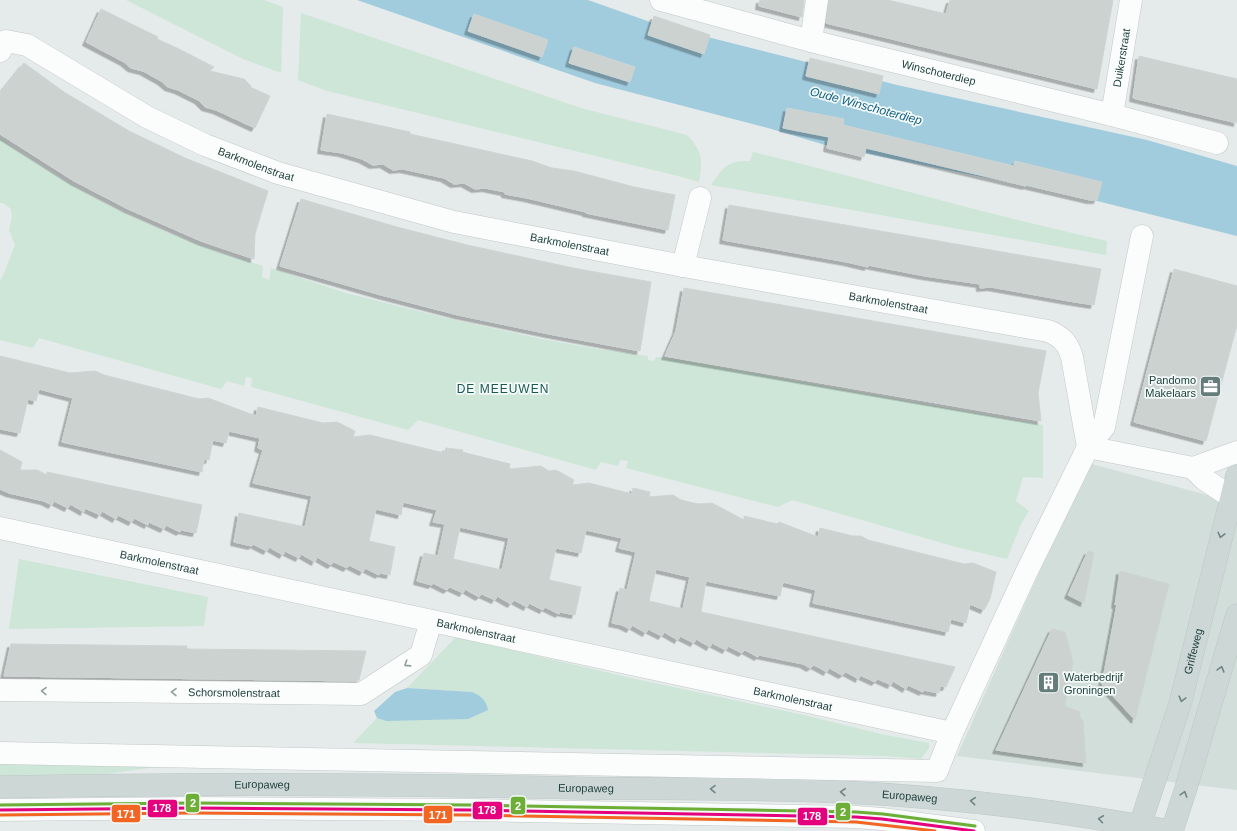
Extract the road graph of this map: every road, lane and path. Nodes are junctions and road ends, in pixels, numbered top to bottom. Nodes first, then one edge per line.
1 (817, 0) edge
2 (1131, 0) edge
3 (671, 2) edge
4 (811, 41) junction
5 (0, 51) edge
6 (1112, 115) junction
7 (1217, 142) dead end
8 (700, 198) dead end
9 (1142, 236) dead end
10 (683, 266) junction
11 (1088, 447) junction
12 (1237, 452) edge
13 (1193, 468) junction
14 (1237, 475) edge
15 (1234, 502) edge
16 (0, 528) edge
17 (1237, 615) edge
18 (431, 621) junction
19 (0, 690) edge
20 (952, 733) junction
21 (0, 753) edge
22 (0, 787) edge
23 (0, 810) edge
24 (1139, 828) edge
25 (974, 831) edge
26 (1171, 831) edge

1 - 4 street
2 - 6 street, Duikerstraat
3 - 4 street, Winschoterdiep
4 - 6 street, Winschoterdiep
5 - 10 street, Barkmolenstraat
6 - 7 street, Winschoterdiep
8 - 10 street
9 - 11 street
10 - 11 street, Barkmolenstraat
11 - 13 street
11 - 20 street
12 - 13 street
13 - 15 street
14 - 15 main road, Griffeweg
15 -> 24 main road, Griffeweg
16 - 18 street, Barkmolenstraat
26 -> 17 main road
18 -> 19 street, Schorsmolenstraat
18 - 20 street, Barkmolenstraat
20 - 21 street
24 -> 22 main road, Europaweg
23 - 25 street
24 - 26 main road, Europaweg

